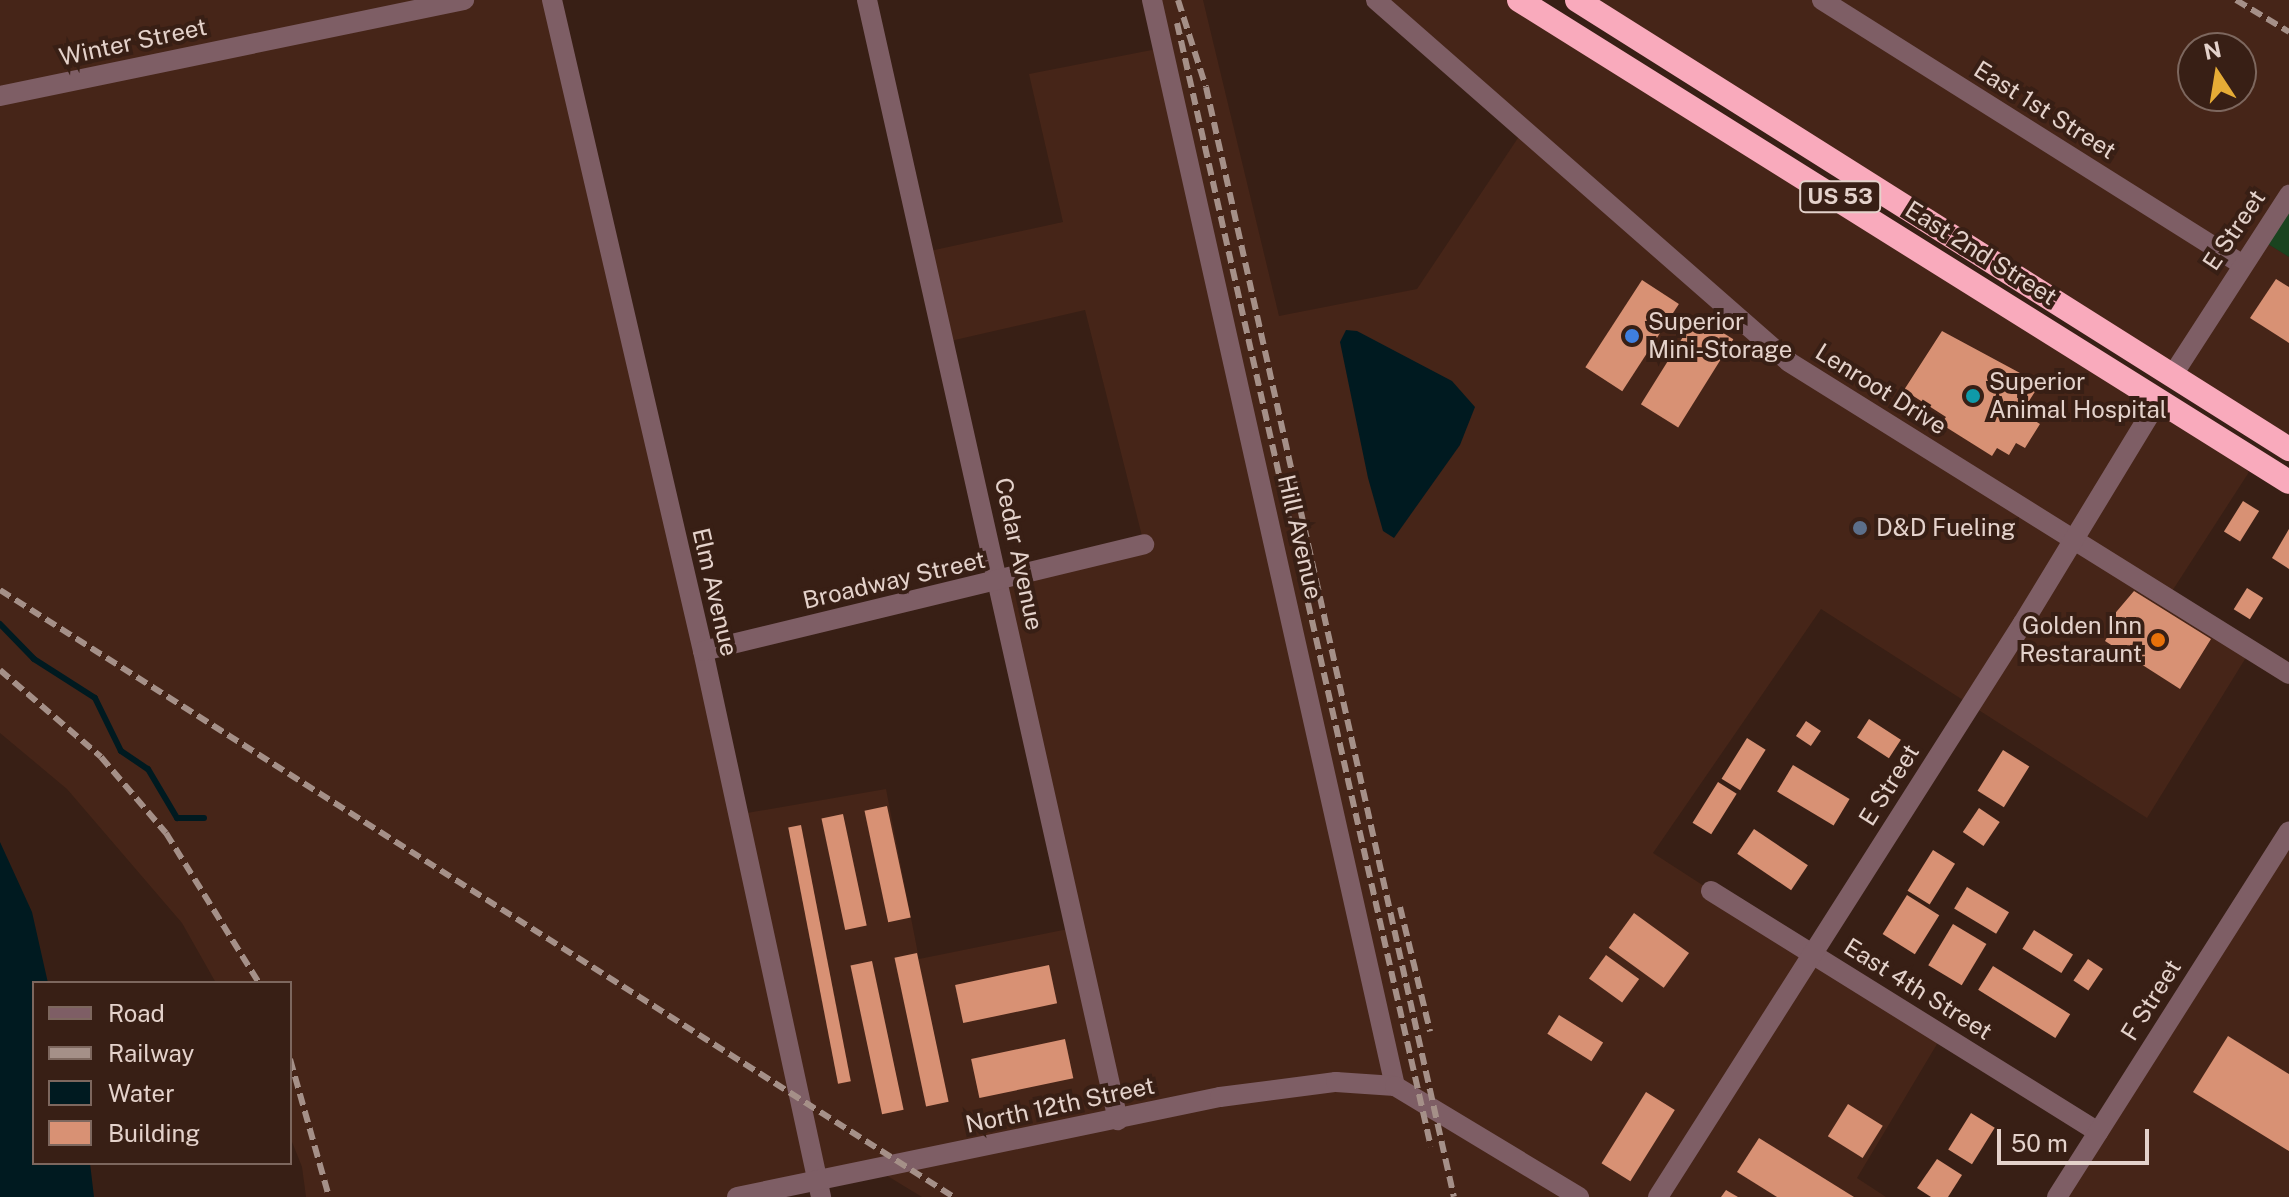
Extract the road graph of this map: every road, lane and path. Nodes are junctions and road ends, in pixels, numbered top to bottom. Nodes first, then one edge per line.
1 (464, 0) edge
2 (552, 0) edge
3 (867, 0) edge
4 (1152, 0) edge
5 (1376, 0) edge
6 (1519, 0) edge
7 (1577, 0) edge
8 (1822, 0) edge
9 (0, 96) edge
10 (2289, 195) edge
11 (2242, 264) junction
12 (2172, 376) junction
13 (2159, 399) junction
14 (2289, 449) edge
15 (2289, 482) edge
16 (2072, 540) junction
17 (1144, 544) dead end
18 (999, 582) junction
19 (703, 651) junction
20 (2289, 674) edge
21 (2289, 831) edge
22 (1711, 891) dead end
23 (1812, 954) junction
24 (1395, 1086) junction
25 (1118, 1120) junction
26 (2098, 1132) junction
27 (819, 1189) edge
28 (737, 1197) edge
29 (1579, 1197) edge
30 (1658, 1197) edge
31 (2057, 1197) edge

1 - 9 street, Winter Street
2 - 19 street, Elm Avenue
3 - 18 street, Cedar Avenue
4 - 24 street, Hill Avenue
5 - 16 street, Lenroot Drive
6 - 13 highway, East 2nd Street / US 53
7 - 12 highway, East 2nd Street / US 53
8 - 11 street, East 1st Street
10 - 11 street, E Street
11 - 12 street, E Street
12 - 14 highway, East 2nd Street / US 53
13 - 15 highway, East 2nd Street / US 53
13 - 16 street, E Street
16 - 20 street, Lenroot Drive
16 - 23 street, E Street
17 - 18 street, Broadway Street
18 - 19 street, Broadway Street
18 - 25 street, Cedar Avenue
19 - 27 street, Elm Avenue
21 - 26 street, F Street
22 - 23 street, East 4th Street
23 - 26 street, East 4th Street
23 - 30 street, E Street
24 - 25 street, North 12th Street
24 - 29 street
25 - 27 street, North 12th Street
26 - 31 street, F Street
27 - 28 street, North 12th Street

